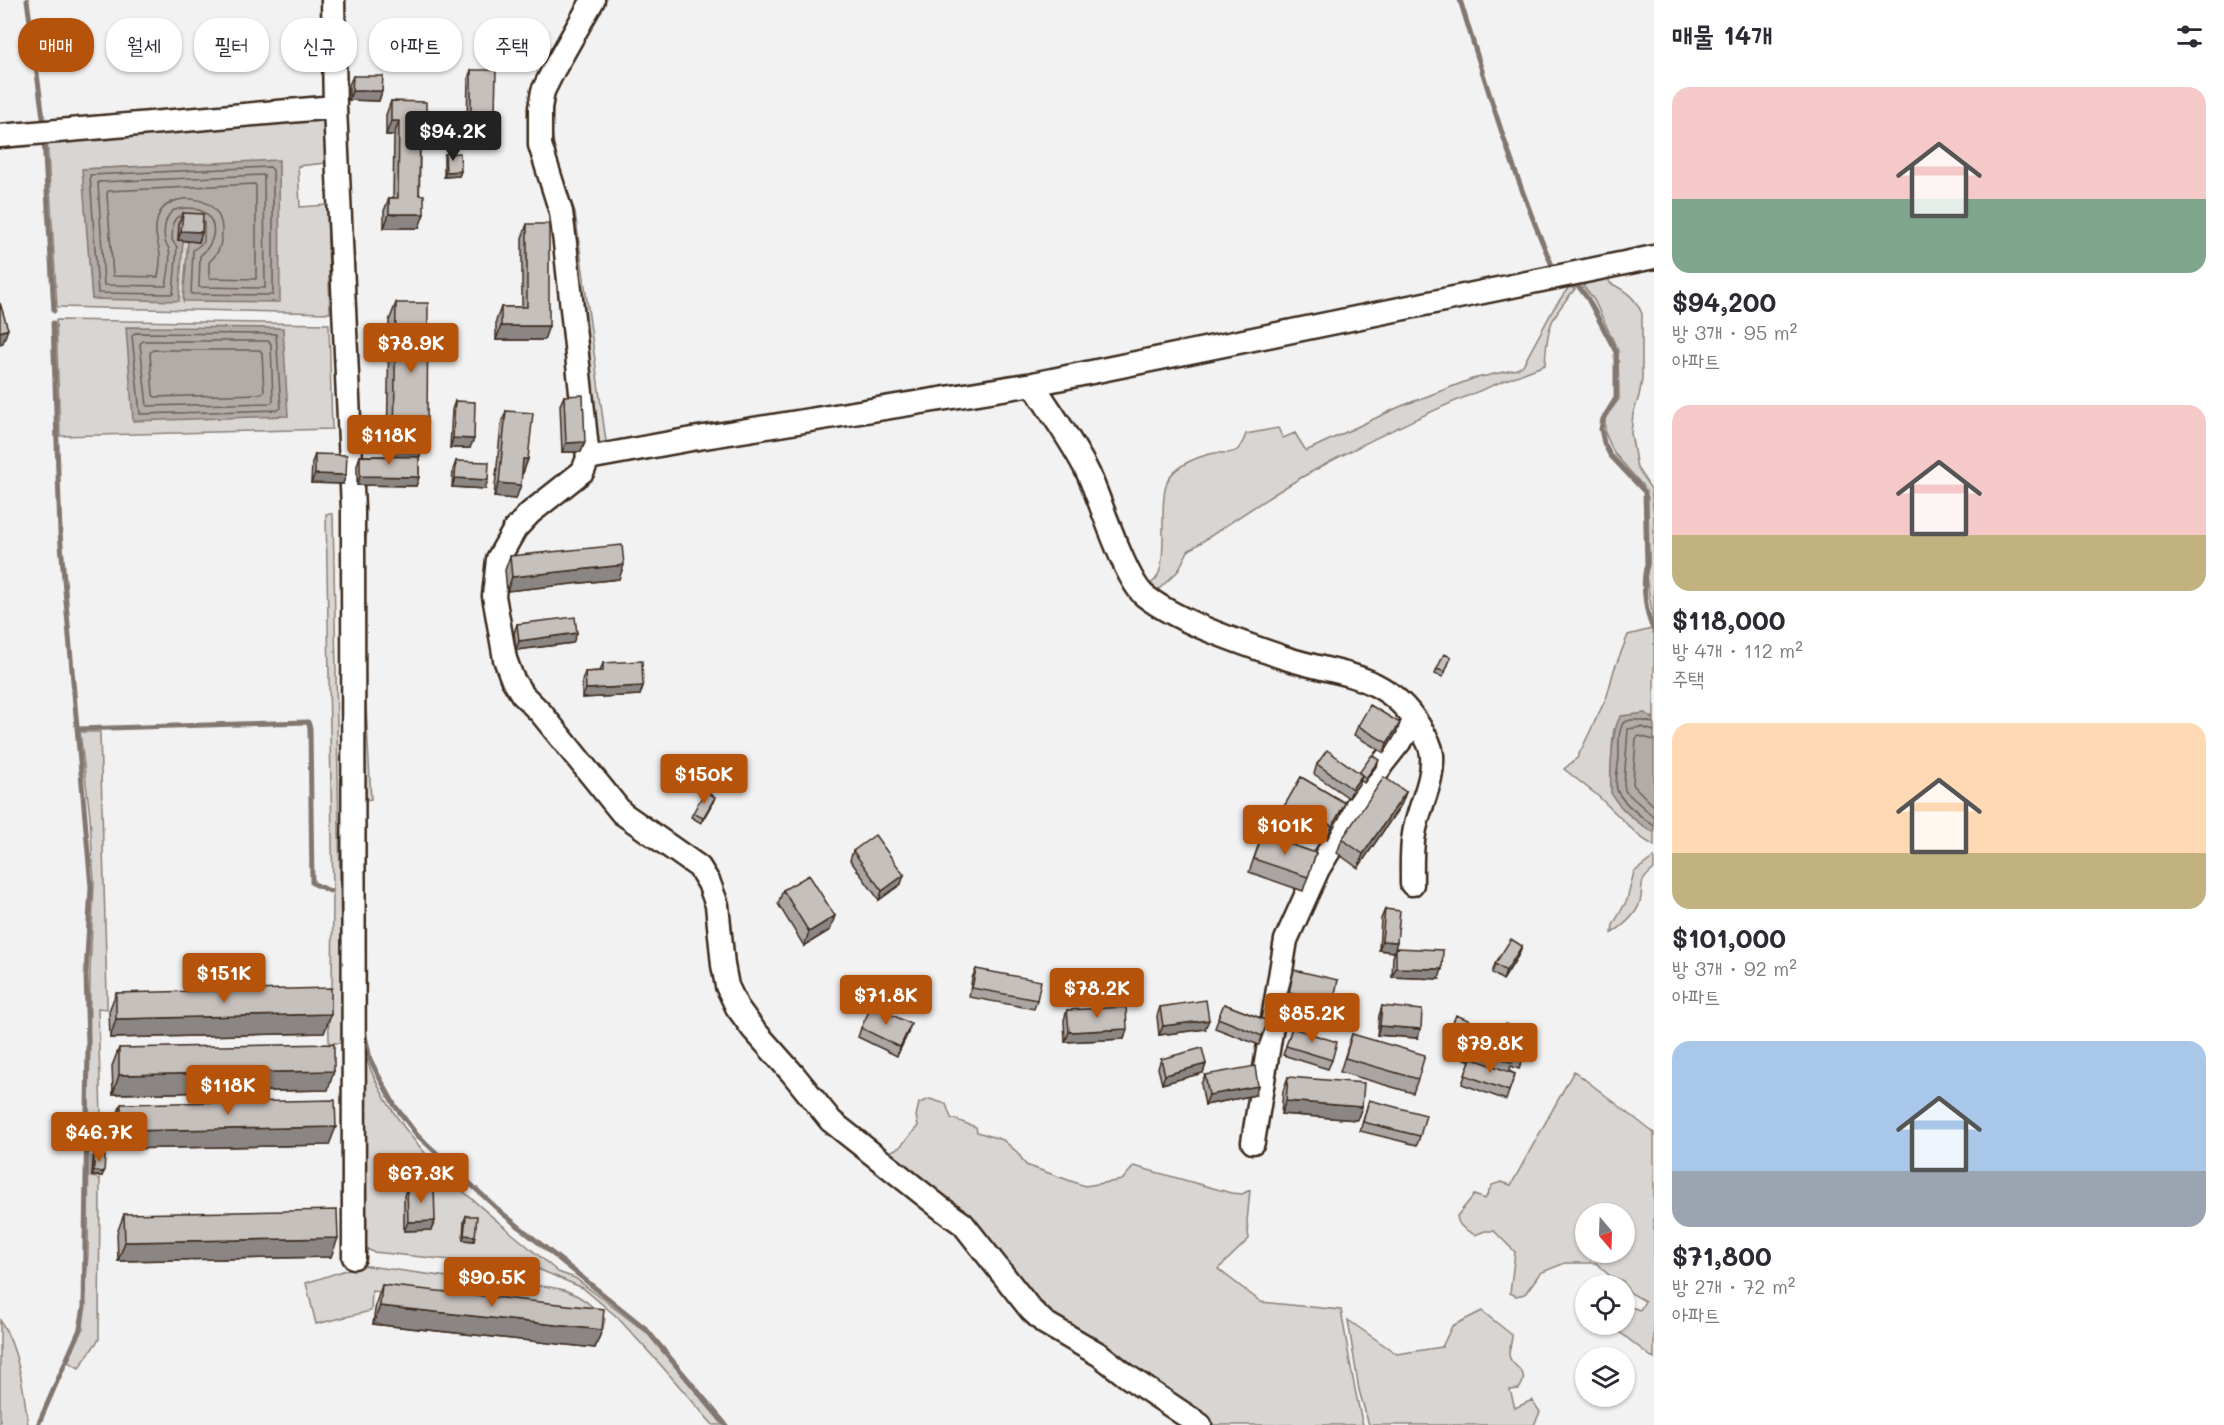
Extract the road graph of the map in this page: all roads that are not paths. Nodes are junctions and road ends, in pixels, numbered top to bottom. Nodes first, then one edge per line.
1 (333, 0) edge
2 (593, 0) edge
3 (335, 107) junction
4 (0, 136) edge
5 (1654, 257) edge
6 (1033, 384) junction
7 (588, 458) junction
8 (1416, 722) junction
9 (1412, 884) dead end
10 (1253, 1142) dead end
11 (354, 1257) dead end
12 (1200, 1425) edge

1 - 3 street
2 - 7 street
3 - 4 street
3 - 11 street
5 - 6 street
6 - 7 street
6 - 8 street
7 - 12 street
8 - 9 street
8 - 10 street

